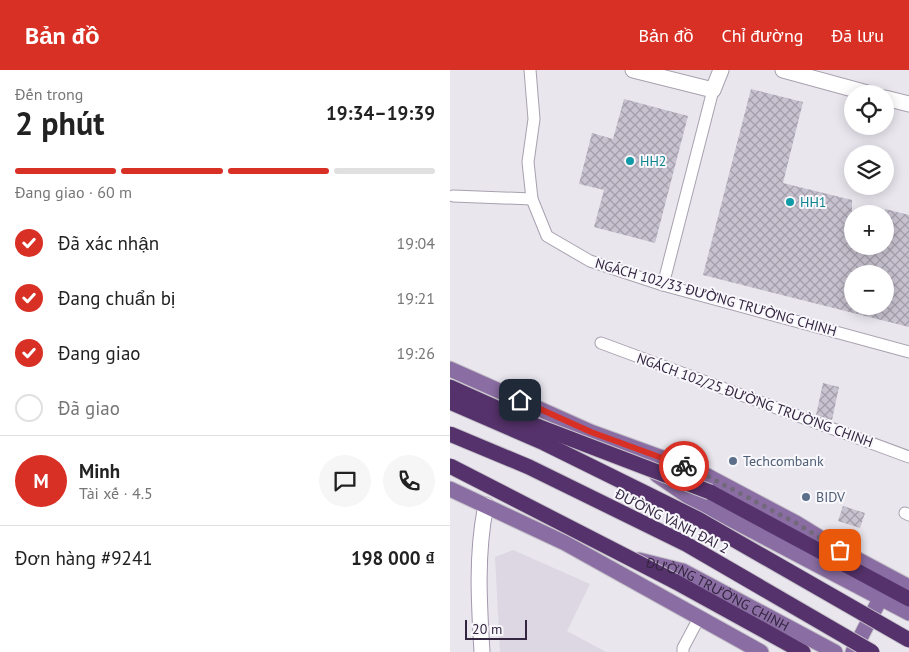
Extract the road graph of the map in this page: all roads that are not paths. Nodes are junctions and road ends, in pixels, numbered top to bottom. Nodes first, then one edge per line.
1 (530, 70) edge
2 (633, 70) edge
3 (721, 70) edge
4 (783, 70) edge
5 (844, 87) edge
6 (712, 90) junction
7 (894, 100) edge
8 (909, 104) edge
9 (453, 196) dead end
10 (532, 199) junction
11 (663, 285) junction
12 (601, 343) dead end
13 (909, 352) edge
14 (450, 369) edge
15 (450, 387) edge
16 (450, 402) edge
17 (591, 432) junction
18 (450, 434) edge
19 (909, 457) edge
20 (450, 466) edge
21 (456, 491) edge
22 (486, 505) junction
23 (565, 543) junction
24 (909, 588) edge
25 (881, 597) junction
26 (909, 599) edge
27 (909, 613) edge
28 (699, 618) junction
29 (909, 640) edge
30 (482, 652) edge
31 (683, 652) edge
32 (760, 652) edge
33 (802, 652) edge
34 (836, 652) edge
35 (853, 652) edge
36 (872, 652) edge

1 - 10 lane, NGÁCH 102/33 ĐƯỜNG TRƯỜNG CHINH
2 - 6 street
3 - 6 street
4 - 5 street
6 - 11 lane
7 - 8 street
9 - 10 lane
10 - 11 lane, NGÁCH 102/33 ĐƯỜNG TRƯỜNG CHINH
11 - 13 lane, NGÁCH 102/33 ĐƯỜNG TRƯỜNG CHINH
12 - 19 lane, NGÁCH 102/25 ĐƯỜNG TRƯỜNG CHINH
14 - 17 main road
15 - 26 highway, bridge
16 - 29 highway, ĐƯỜNG VÀNH ĐAI 2, bridge
17 - 24 main road
17 - 25 main road
18 - 36 highway, ĐƯỜNG VÀNH ĐAI 2, bridge
20 - 33 highway, bridge
21 - 22 main road, ĐƯỜNG TRƯỜNG CHINH
22 - 23 main road, ĐƯỜNG TRƯỜNG CHINH
22 - 30 street
23 - 28 main road, ĐƯỜNG TRƯỜNG CHINH
23 - 34 main road, ĐƯỜNG TRƯỜNG CHINH
25 - 27 main road
25 - 35 main road
28 - 31 lane
28 - 32 main road, ĐƯỜNG TRƯỜNG CHINH

